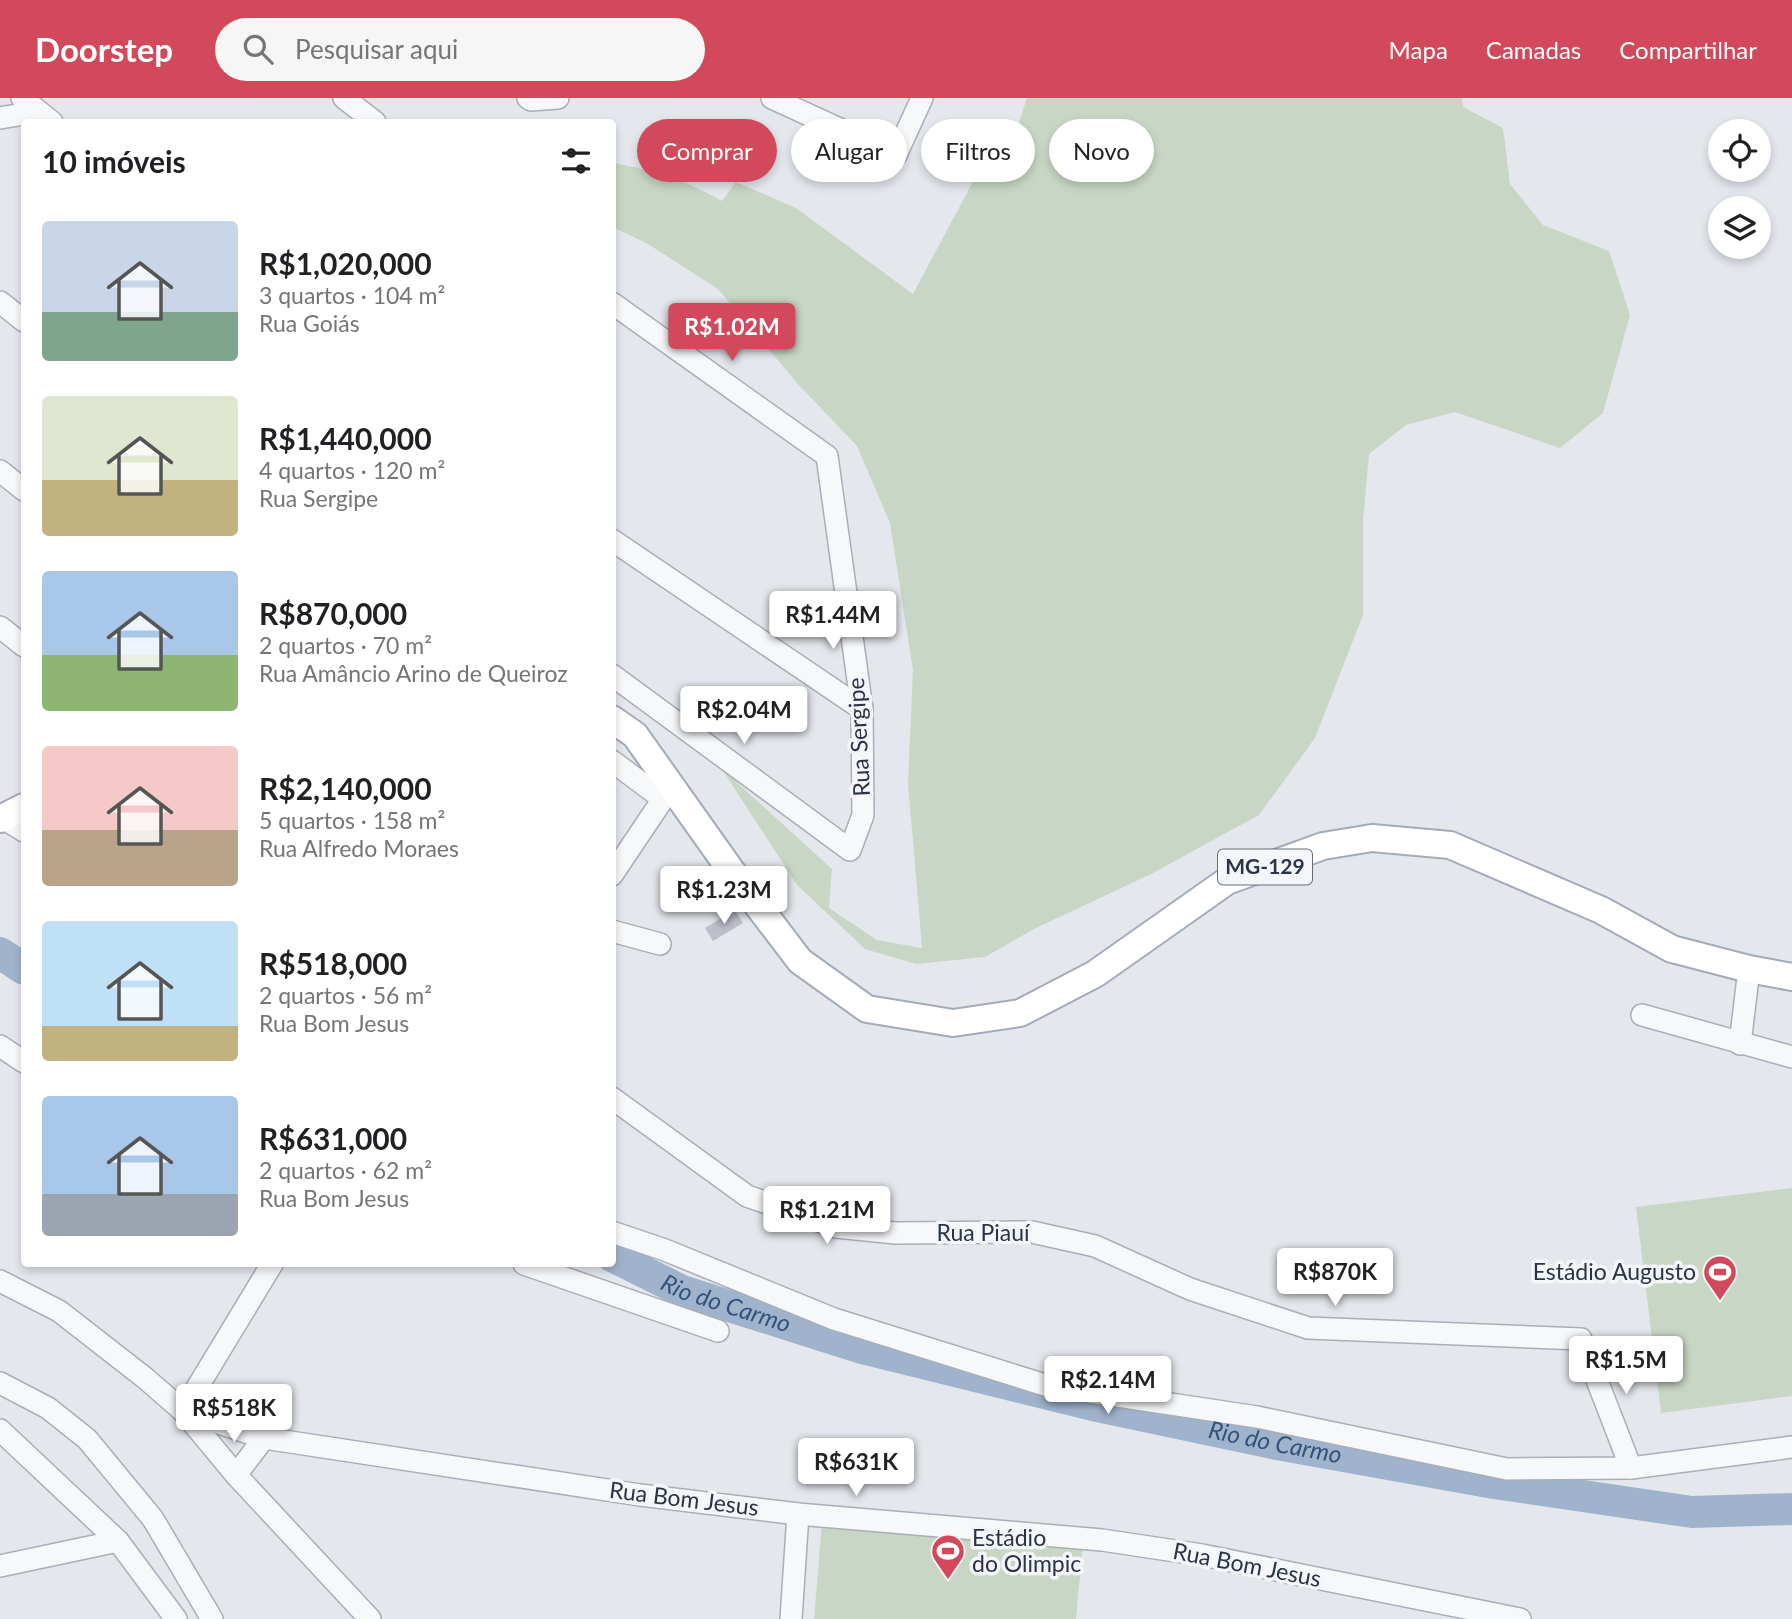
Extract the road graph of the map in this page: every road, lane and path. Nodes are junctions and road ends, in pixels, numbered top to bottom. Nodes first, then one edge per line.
1 (344, 98) edge
2 (528, 98) edge
3 (558, 98) edge
4 (772, 98) edge
5 (922, 98) edge
6 (37, 111) edge
7 (0, 118) edge
8 (371, 119) edge
9 (0, 302) edge
10 (616, 306) edge
11 (21, 319) edge
12 (0, 471) edge
13 (21, 488) edge
14 (616, 543) edge
15 (0, 627) edge
16 (21, 644) edge
17 (616, 678) edge
18 (862, 709) junction
19 (616, 722) edge
20 (616, 764) edge
21 (616, 869) edge
22 (616, 932) edge
23 (660, 944) dead end
24 (1749, 969) junction
25 (1792, 977) edge
26 (1642, 1015) dead end
27 (1740, 1044) junction
28 (0, 1046) edge
29 (1792, 1057) edge
30 (21, 1060) edge
31 (616, 1101) edge
32 (616, 1233) edge
33 (270, 1267) edge
34 (533, 1267) edge
35 (0, 1281) edge
36 (718, 1331) dead end
37 (0, 1382) edge
38 (183, 1411) junction
39 (0, 1430) edge
40 (264, 1438) junction
41 (1792, 1447) edge
42 (1631, 1468) junction
43 (236, 1475) junction
44 (798, 1514) junction
45 (118, 1541) junction
46 (0, 1566) edge
47 (176, 1619) edge
48 (212, 1619) edge
49 (370, 1619) edge
50 (791, 1619) edge
51 (1520, 1619) edge

1 - 8 street
2 - 3 street
4 - 5 street
6 - 7 street
9 - 11 street
10 - 18 street, Rua Sergipe
12 - 13 street
14 - 18 street
15 - 16 street
17 - 18 street, Rua Sergipe
19 - 24 main road, MG-129 / MG-129
20 - 21 street
22 - 23 street
24 - 25 main road, MG-129 / MG-129
24 - 27 street
26 - 27 street
27 - 29 street
28 - 30 street
31 - 42 street, Rua Piauí
32 - 42 street
33 - 38 street
34 - 36 street
35 - 38 street
37 - 48 street
38 - 40 street, Rua Bom Jesus
38 - 43 street
39 - 45 street
40 - 43 street
40 - 44 street, Rua Bom Jesus
41 - 42 street
43 - 49 street
44 - 50 street
44 - 51 street, Rua Bom Jesus
45 - 46 street
45 - 47 street

